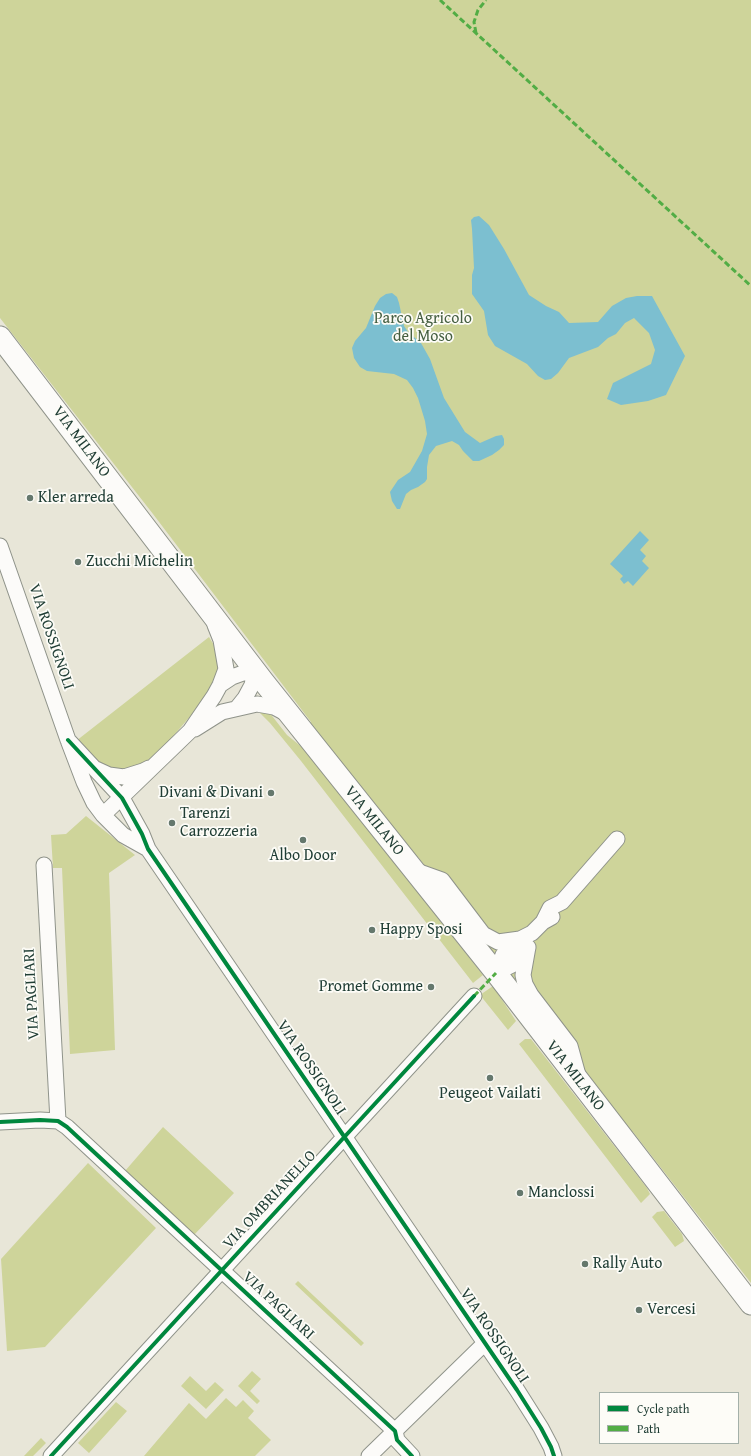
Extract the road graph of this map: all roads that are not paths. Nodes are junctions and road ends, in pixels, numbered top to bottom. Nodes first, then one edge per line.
1 (0, 337) edge
2 (0, 546) edge
3 (206, 606) junction
4 (255, 671) junction
5 (220, 685) junction
6 (237, 708) junction
7 (289, 715) junction
8 (190, 731) junction
9 (68, 740) junction
10 (161, 759) junction
11 (93, 768) junction
12 (122, 798) junction
13 (103, 815) junction
14 (617, 839) dead end
15 (148, 849) junction
16 (44, 865) dead end
17 (413, 869) junction
18 (527, 940) junction
19 (496, 973) junction
20 (474, 996) dead end
21 (580, 1082) junction
22 (58, 1121) junction
23 (0, 1122) edge
24 (344, 1138) junction
25 (222, 1270) junction
26 (751, 1304) edge
27 (485, 1343) junction
28 (395, 1432) junction
29 (51, 1456) edge
30 (369, 1456) edge
31 (412, 1456) edge
32 (554, 1456) edge

1 - 3 main road, VIA MILANO
2 - 9 street, VIA ROSSIGNOLI
3 - 4 main road, VIA MILANO
3 - 5 street, VIA ROSSIGNOLI
4 - 5 street, VIA ROSSIGNOLI
4 - 6 street
4 - 7 main road, VIA MILANO
5 - 8 street, VIA ROSSIGNOLI
6 - 7 street, VIA ROSSIGNOLI
6 - 8 street, VIA ROSSIGNOLI
7 - 17 main road, VIA MILANO
8 - 10 street, VIA ROSSIGNOLI
9 - 11 street, VIA ROSSIGNOLI
9 - 13 street, VIA ROSSIGNOLI
10 - 11 street, VIA ROSSIGNOLI
10 - 12 street, VIA ROSSIGNOLI
11 - 12 street, VIA ROSSIGNOLI
12 - 13 street
12 - 15 street, VIA ROSSIGNOLI
13 - 15 street, VIA ROSSIGNOLI
14 - 18 street
15 - 24 street, VIA ROSSIGNOLI
16 - 22 street, VIA PAGLIARI
17 - 18 street
17 - 19 main road, VIA MILANO
18 - 19 street
18 - 21 street
19 - 21 main road, VIA MILANO
20 - 24 street, VIA OMBRIANELLO
21 - 26 main road, VIA MILANO
22 - 23 street
22 - 25 street, VIA PAGLIARI
24 - 25 street, VIA OMBRIANELLO
24 - 27 street, VIA ROSSIGNOLI
25 - 28 street, VIA PAGLIARI
25 - 29 street, VIA OMBRIANELLO
27 - 28 street
27 - 32 street, VIA ROSSIGNOLI
28 - 30 street
28 - 31 street, VIA PAGLIARI

